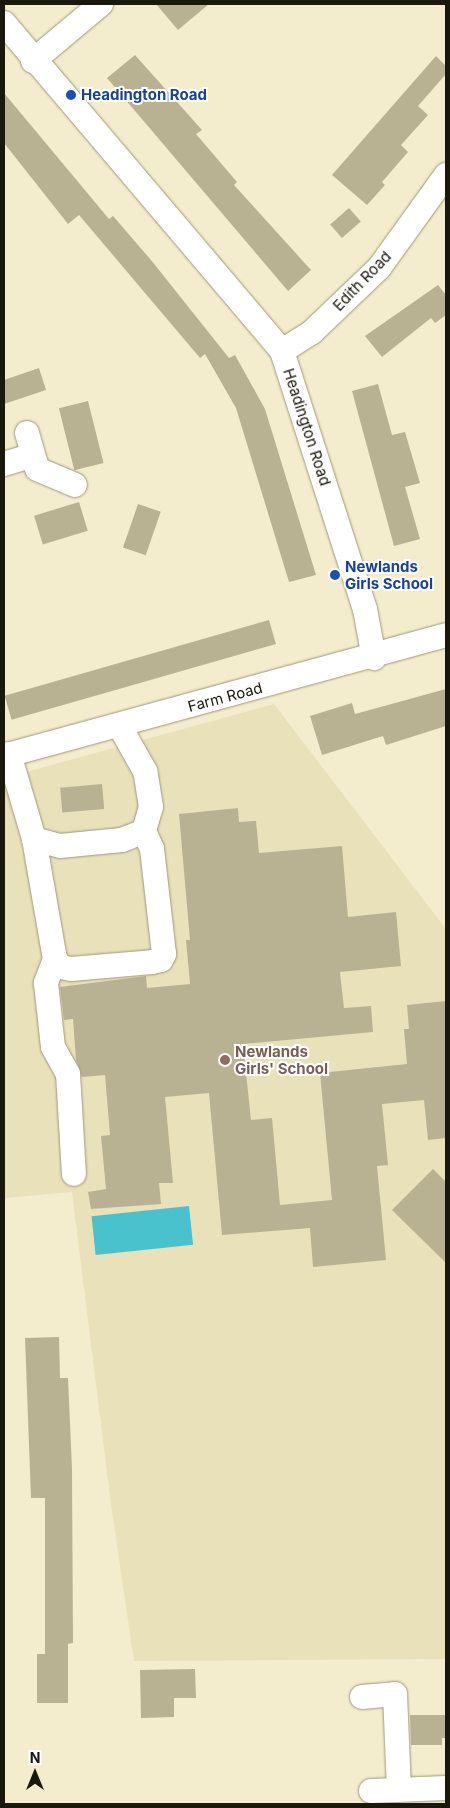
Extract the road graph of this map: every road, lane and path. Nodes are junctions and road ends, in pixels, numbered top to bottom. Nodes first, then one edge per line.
1 (100, 4) edge
2 (4, 23) edge
3 (33, 60) junction
4 (446, 175) edge
5 (282, 350) junction
6 (27, 433) dead end
7 (33, 455) junction
8 (4, 464) edge
9 (75, 485) dead end
10 (446, 636) edge
11 (374, 658) junction
12 (120, 725) junction
13 (7, 755) edge
14 (144, 830) junction
15 (34, 839) junction
16 (55, 959) junction
17 (74, 1174) dead end
18 (362, 1697) dead end
19 (446, 1788) edge
20 (399, 1789) junction
21 (371, 1790) dead end

1 - 3 street
2 - 3 street, Headington Road
3 - 5 street, Headington Road
4 - 5 street, Edith Road
5 - 11 street, Headington Road
6 - 7 street
7 - 8 street
7 - 9 street
10 - 11 street, Farm Road
11 - 12 street, Farm Road
12 - 13 street, Farm Road
12 - 14 street
13 - 15 street
14 - 15 street
14 - 16 street
15 - 16 street
16 - 17 street
18 - 20 street
19 - 20 street
20 - 21 street

